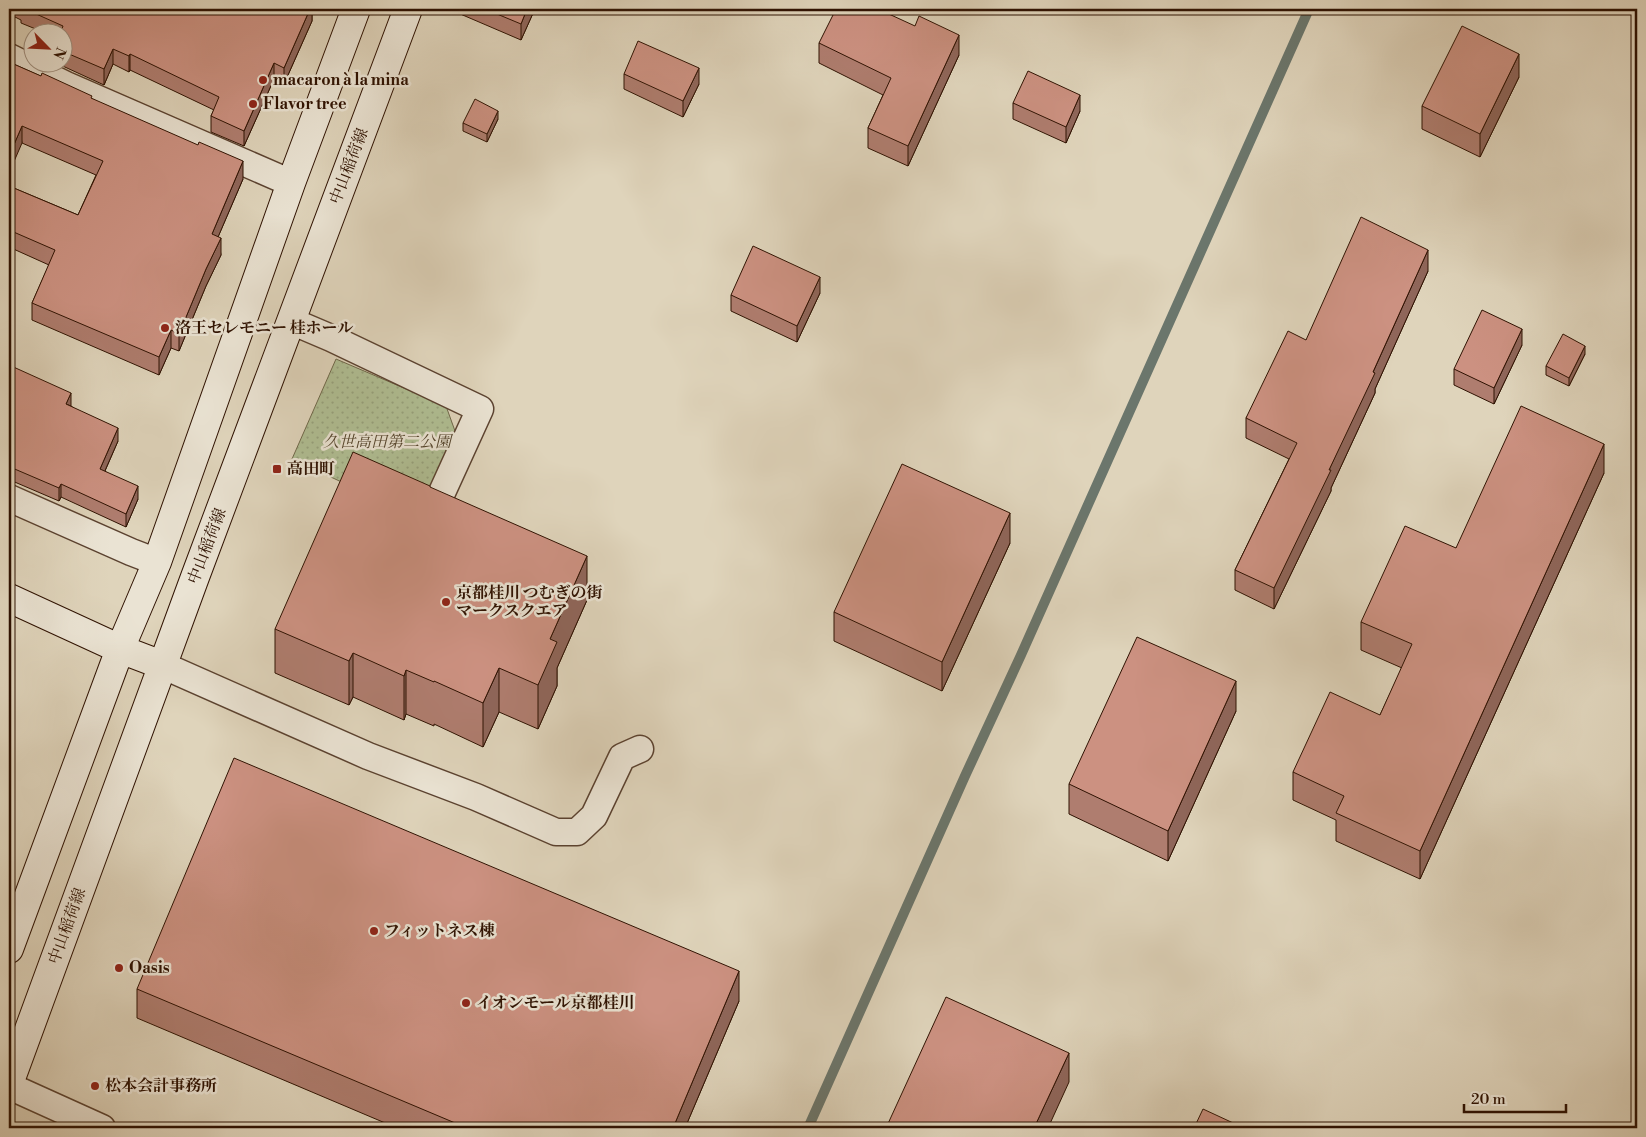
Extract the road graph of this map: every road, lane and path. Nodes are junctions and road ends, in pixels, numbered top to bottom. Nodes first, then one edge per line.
1 (356, 9) edge
2 (408, 9) edge
3 (9, 58) edge
4 (291, 183) junction
5 (291, 322) junction
6 (9, 498) edge
7 (434, 510) edge
8 (156, 562) junction
9 (9, 598) edge
10 (120, 650) junction
11 (162, 665) junction
12 (640, 749) dead end
13 (9, 949) edge
14 (9, 1085) edge
15 (102, 1128) edge

1 - 4 main road
2 - 5 main road, 中山稲荷線
3 - 4 street
4 - 8 main road
5 - 7 street
5 - 11 main road, 中山稲荷線
6 - 8 street
8 - 10 main road
9 - 10 main road
10 - 11 main road
10 - 13 main road
11 - 12 street
11 - 14 main road, 中山稲荷線
14 - 15 street

